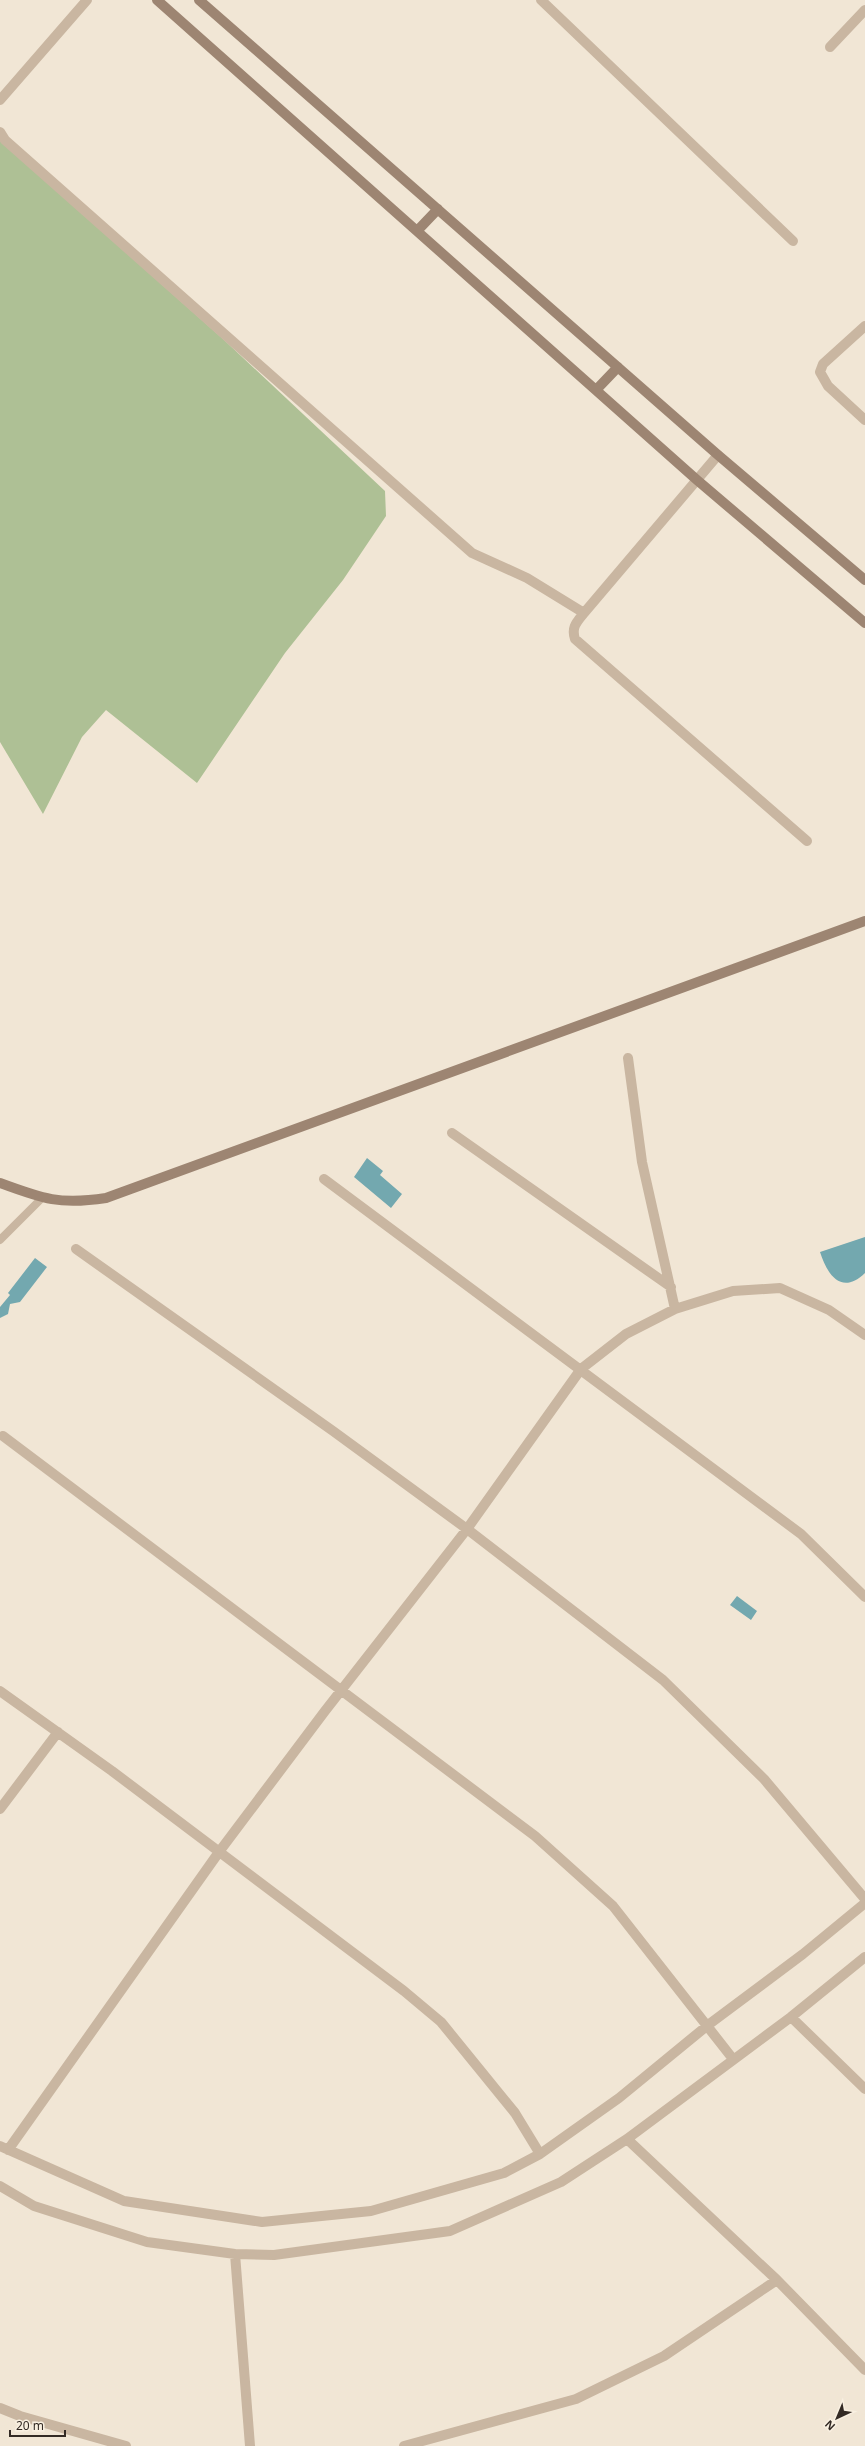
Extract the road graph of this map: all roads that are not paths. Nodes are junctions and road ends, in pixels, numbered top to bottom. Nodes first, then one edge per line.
1 (87, 0) edge
2 (157, 0) edge
3 (199, 0) edge
4 (541, 0) edge
5 (865, 10) edge
6 (830, 47) dead end
7 (0, 100) edge
8 (0, 132) edge
9 (438, 209) junction
10 (417, 231) junction
11 (793, 241) dead end
12 (865, 326) edge
13 (618, 367) junction
14 (596, 390) junction
15 (865, 420) edge
16 (718, 455) junction
17 (697, 480) junction
18 (865, 580) edge
19 (584, 613) junction
20 (865, 623) edge
21 (807, 841) dead end
22 (865, 921) edge
23 (628, 1058) dead end
24 (452, 1133) dead end
25 (324, 1179) dead end
26 (0, 1183) edge
27 (42, 1198) junction
28 (0, 1240) edge
29 (76, 1249) dead end
30 (671, 1287) junction
31 (675, 1309) junction
32 (865, 1335) edge
33 (581, 1370) junction
34 (3, 1436) dead end
35 (467, 1529) junction
36 (865, 1597) edge
37 (342, 1689) junction
38 (0, 1691) edge
39 (58, 1732) junction
40 (0, 1808) edge
41 (219, 1852) junction
42 (865, 1899) edge
43 (865, 1903) edge
44 (865, 1957) edge
45 (791, 2017) junction
46 (708, 2025) junction
47 (733, 2059) junction
48 (865, 2089) edge
49 (627, 2139) junction
50 (4, 2148) edge
51 (540, 2154) junction
52 (0, 2186) edge
53 (235, 2254) junction
54 (777, 2280) junction
55 (865, 2370) edge
56 (0, 2408) edge
57 (126, 2446) edge
58 (250, 2446) edge
59 (404, 2446) edge

1 - 7 street
2 - 10 street
3 - 9 street
4 - 11 street
5 - 6 street
8 - 19 street
9 - 10 street
9 - 13 street
10 - 14 street
12 - 15 street
13 - 14 street
13 - 16 street
14 - 17 street
16 - 17 street
16 - 18 street
17 - 19 street
17 - 20 street
19 - 21 street
22 - 27 street
23 - 30 street
24 - 30 street
25 - 33 street
26 - 27 street
27 - 28 lane
29 - 35 street
30 - 31 street
31 - 32 street
31 - 33 street
33 - 35 street
33 - 36 street
34 - 37 street
35 - 37 street
35 - 42 street
37 - 41 street
37 - 46 street
38 - 39 street
39 - 40 street
39 - 41 street
41 - 50 street
41 - 51 street
43 - 46 street
44 - 45 street
45 - 47 street
45 - 48 street
46 - 47 street
46 - 51 street
47 - 49 street
49 - 53 street
49 - 54 street
50 - 51 street
52 - 53 street
53 - 58 street
54 - 55 street
54 - 59 street
56 - 57 street

